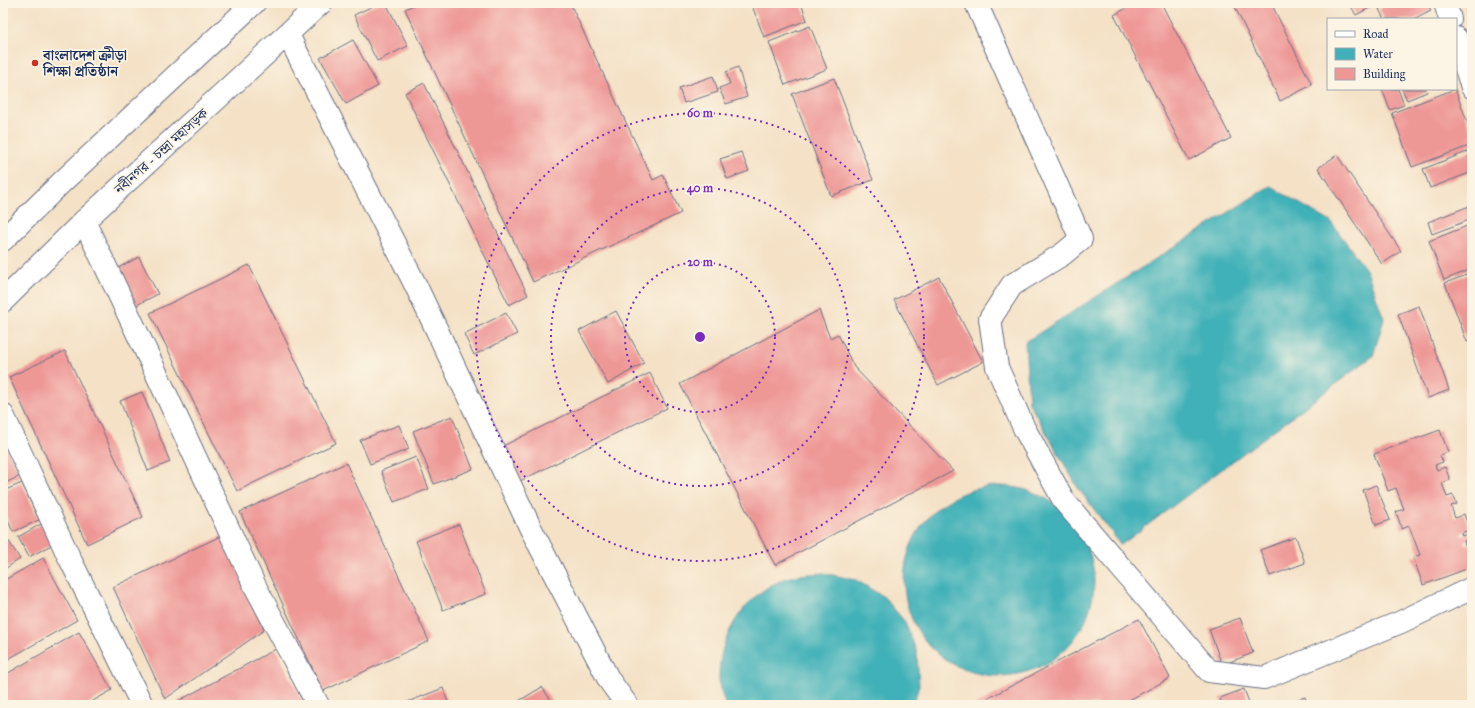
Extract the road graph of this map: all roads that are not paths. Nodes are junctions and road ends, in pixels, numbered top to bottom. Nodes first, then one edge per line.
1 (254, 3) edge
2 (322, 3) edge
3 (976, 3) edge
4 (1444, 3) edge
5 (1450, 18) edge
6 (288, 36) junction
7 (1457, 41) edge
8 (1472, 87) edge
9 (84, 221) junction
10 (3, 240) edge
11 (3, 301) edge
12 (3, 415) edge
13 (1472, 588) edge
14 (142, 705) edge
15 (318, 705) edge
16 (627, 705) edge

1 - 10 main road
2 - 6 main road, নবীনগর - চন্দ্রা মহাসড়ক
3 - 13 main road
4 - 5 main road
6 - 9 main road, নবীনগর - চন্দ্রা মহাসড়ক
6 - 16 main road
7 - 8 main road
9 - 11 main road, নবীনগর - চন্দ্রা মহাসড়ক
9 - 15 main road
12 - 14 main road

